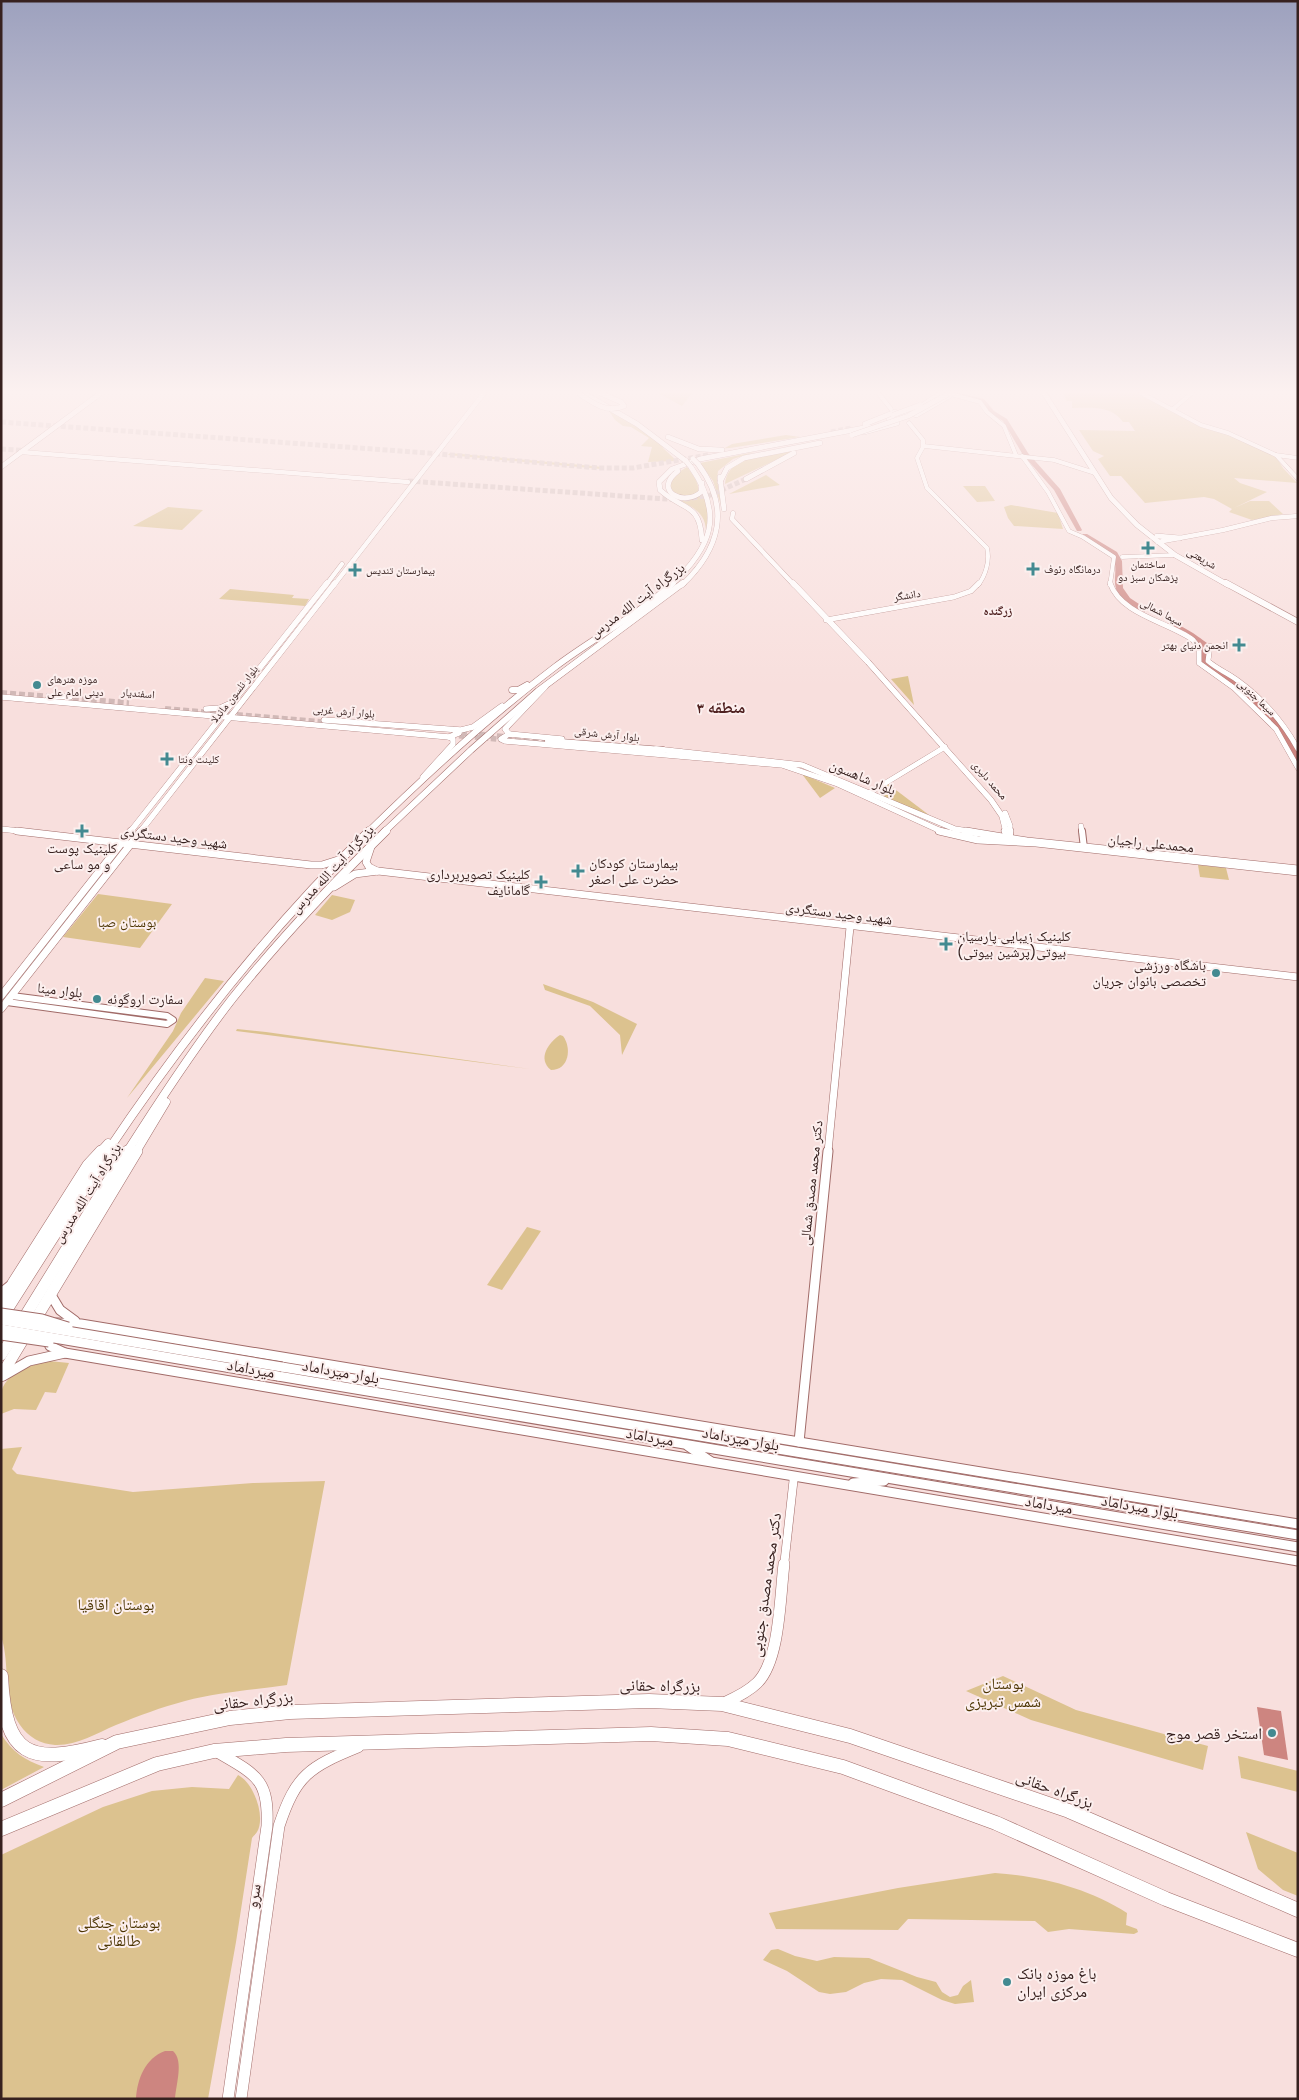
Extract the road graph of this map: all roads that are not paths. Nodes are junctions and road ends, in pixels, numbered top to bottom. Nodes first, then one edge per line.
1 (401, 491) edge
2 (405, 491) edge
3 (661, 491) edge
4 (670, 491) edge
5 (701, 491) edge
6 (705, 491) edge
7 (714, 491) edge
8 (721, 491) edge
9 (930, 491) edge
10 (1048, 491) edge
11 (1107, 491) edge
12 (1113, 491) edge
13 (733, 513) dead end
14 (1298, 517) edge
15 (719, 522) junction
16 (1182, 538) junction
17 (1161, 541) junction
18 (702, 545) junction
19 (1177, 553) junction
20 (1122, 557) dead end
21 (1150, 611) dead end
22 (1140, 612) junction
23 (1298, 618) edge
24 (828, 619) junction
25 (1298, 622) edge
26 (1210, 646) dead end
27 (1198, 648) joint
28 (551, 671) junction
29 (545, 687) junction
30 (512, 690) dead end
31 (521, 695) junction
32 (1, 696) edge
33 (52, 701) junction
34 (232, 702) junction
35 (232, 714) junction
36 (222, 715) junction
37 (242, 717) junction
38 (252, 718) junction
39 (224, 723) junction
40 (322, 723) dead end
41 (454, 730) junction
42 (509, 734) junction
43 (449, 737) junction
44 (547, 742) joint
45 (944, 747) junction
46 (1298, 749) edge
47 (663, 750) junction
48 (606, 751) junction
49 (703, 757) junction
50 (1298, 768) edge
51 (822, 776) junction
52 (868, 793) junction
53 (405, 796) junction
54 (1081, 826) dead end
55 (1, 829) edge
56 (1006, 841) junction
57 (121, 843) junction
58 (130, 844) junction
59 (372, 844) junction
60 (1084, 847) junction
61 (343, 858) junction
62 (1298, 870) edge
63 (378, 871) junction
64 (326, 892) junction
65 (850, 927) junction
66 (26, 964) junction
67 (36, 965) junction
68 (1298, 977) edge
69 (2, 995) edge
70 (9, 999) junction
71 (18, 1000) junction
72 (1, 1010) edge
73 (176, 1077) junction
74 (123, 1128) junction
75 (13, 1283) junction
76 (1, 1293) edge
77 (51, 1295) junction
78 (1, 1312) edge
79 (1, 1320) edge
80 (81, 1324) junction
81 (1, 1329) edge
82 (1, 1335) edge
83 (156, 1336) junction
84 (89, 1339) junction
85 (186, 1341) junction
86 (65, 1353) junction
87 (1, 1355) edge
88 (139, 1364) junction
89 (181, 1371) junction
90 (280, 1372) junction
91 (1, 1376) edge
92 (629, 1414) junction
93 (570, 1415) junction
94 (798, 1442) junction
95 (687, 1445) junction
96 (711, 1462) junction
97 (794, 1476) junction
98 (898, 1480) junction
99 (838, 1483) junction
100 (1273, 1520) junction
101 (1234, 1524) junction
102 (1298, 1524) edge
103 (1298, 1535) edge
104 (1298, 1547) edge
105 (1298, 1561) edge
106 (1, 1676) edge
107 (722, 1704) junction
108 (117, 1742) junction
109 (368, 1743) junction
110 (214, 1751) junction
111 (1, 1800) edge
112 (1, 1829) edge
113 (1298, 1910) edge
114 (1298, 1950) edge
115 (228, 2099) edge
116 (242, 2099) edge

1 - 34 main road, بلوار نلسون ماندلا
2 - 35 main road, بلوار نلسون ماندلا
3 - 18 main road
4 - 5 main road
6 - 18 main road, بزرگراه آیت الله مدرس
7 - 15 main road, بزرگراه آیت الله مدرس
8 - 15 highway
9 - 24 street, دانشگر
10 - 22 street, سیما شمالی
11 - 17 main road, شریعتی
12 - 17 main road, شریعتی
13 - 24 main road, محمد دلیری
14 - 16 main road
15 - 29 main road, بزرگراه آیت الله مدرس
16 - 17 main road
16 - 17 main road
16 - 19 main road
17 - 19 main road, شریعتی
18 - 28 main road, بزرگراه آیت الله مدرس
19 - 20 street
19 - 23 main road, شریعتی
19 - 25 main road, شریعتی
21 - 22 street
22 - 27 street, سیما شمالی
24 - 45 main road, محمد دلیری
26 - 46 street
27 - 50 street, سیما جنوبی
28 - 30 main road
28 - 31 main road, بزرگراه آیت الله مدرس
29 - 42 main road
29 - 59 main road, بزرگراه آیت الله مدرس
31 - 41 main road, بلوار آرش غربی
31 - 53 main road, بزرگراه آیت الله مدرس
32 - 33 main road, اسفندیار
33 - 34 main road, اسفندیار
33 - 36 main road, اسفندیار
34 - 36 main road, بلوار نلسون ماندلا
35 - 36 main road, بلوار آرش غربی
35 - 37 main road, بلوار آرش غربی
35 - 39 main road, بلوار نلسون ماندلا
35 - 41 main road, بلوار آرش غربی
36 - 57 main road, بلوار نلسون ماندلا
37 - 38 main road, بلوار آرش غربی
37 - 39 main road
38 - 40 main road, بلوار آرش غربی
38 - 43 main road, بلوار آرش غربی
39 - 58 main road, بلوار نلسون ماندلا
41 - 43 main road
42 - 47 main road, بلوار آرش شرقی
42 - 48 main road, بلوار آرش شرقی
43 - 53 main road
44 - 47 main road
44 - 48 main road, بلوار آرش شرقی
45 - 52 street
45 - 56 main road, محمد دلیری
47 - 49 main road, بلوار آرش شرقی
48 - 49 main road, بلوار آرش شرقی
49 - 51 main road, بلوار شاهسون
51 - 52 main road, بلوار شاهسون
51 - 56 main road, بلوار شاهسون
52 - 56 main road, بلوار شاهسون
53 - 61 main road, بزرگراه آیت الله مدرس
54 - 60 street
55 - 57 main road, شهید وحید دستگردی
56 - 60 main road, محمدعلی راجیان
57 - 58 main road, شهید وحید دستگردی
57 - 66 main road, بلوار نلسون ماندلا
58 - 61 main road, شهید وحید دستگردی
58 - 67 main road, بلوار نلسون ماندلا
59 - 63 main road
59 - 64 main road, بزرگراه آیت الله مدرس
60 - 62 main road, محمدعلی راجیان
61 - 74 main road, بزرگراه آیت الله مدرس
63 - 64 main road, شهید وحید دستگردی
63 - 65 main road, شهید وحید دستگردی
64 - 73 main road, بزرگراه آیت الله مدرس
65 - 68 main road, شهید وحید دستگردی
65 - 94 main road, دکتر محمد مصدق شمالی
66 - 67 main road
66 - 69 main road, بلوار نلسون ماندلا
67 - 70 main road, بلوار نلسون ماندلا
70 - 71 street, بلوار مینا
70 - 72 main road, بلوار نلسون ماندلا
71 - 71 street, بلوار مینا
73 - 77 main road
73 - 87 main road, بزرگراه آیت الله مدرس
74 - 75 main road
74 - 79 main road, بزرگراه آیت الله مدرس
75 - 76 main road
75 - 78 main road
77 - 80 main road
77 - 91 main road
78 - 84 main road, bridge
79 - 84 main road, بلوار میرداماد, bridge
80 - 83 main road, میرداماد
80 - 86 main road
81 - 84 main road, بلوار میرداماد, bridge
82 - 84 main road, bridge
83 - 85 main road, میرداماد
83 - 88 main road
84 - 90 main road, بلوار میرداماد, bridge
85 - 89 main road
85 - 92 main road, میرداماد
86 - 88 main road, میرداماد
86 - 91 main road, میرداماد
88 - 89 main road, میرداماد
89 - 96 main road, میرداماد
90 - 93 main road, بلوار میرداماد
90 - 95 main road, بلوار میرداماد
92 - 93 main road
92 - 94 main road, میرداماد
93 - 101 main road, بلوار میرداماد
94 - 100 main road, میرداماد
95 - 96 main road
95 - 98 main road, بلوار میرداماد
96 - 97 main road, میرداماد
97 - 99 main road, میرداماد
97 - 107 street, دکتر محمد مصدق جنوبی
98 - 99 main road
98 - 104 main road, بلوار میرداماد
99 - 105 main road, میرداماد
100 - 101 main road
100 - 102 main road, میرداماد
101 - 103 main road, بلوار میرداماد
106 - 108 main road
107 - 108 main road, بزرگراه حقانی
107 - 113 main road, بزرگراه حقانی
108 - 111 main road, بزرگراه حقانی
109 - 110 main road
109 - 114 main road
109 - 116 street, سرو
110 - 112 main road
110 - 115 street, سرو

